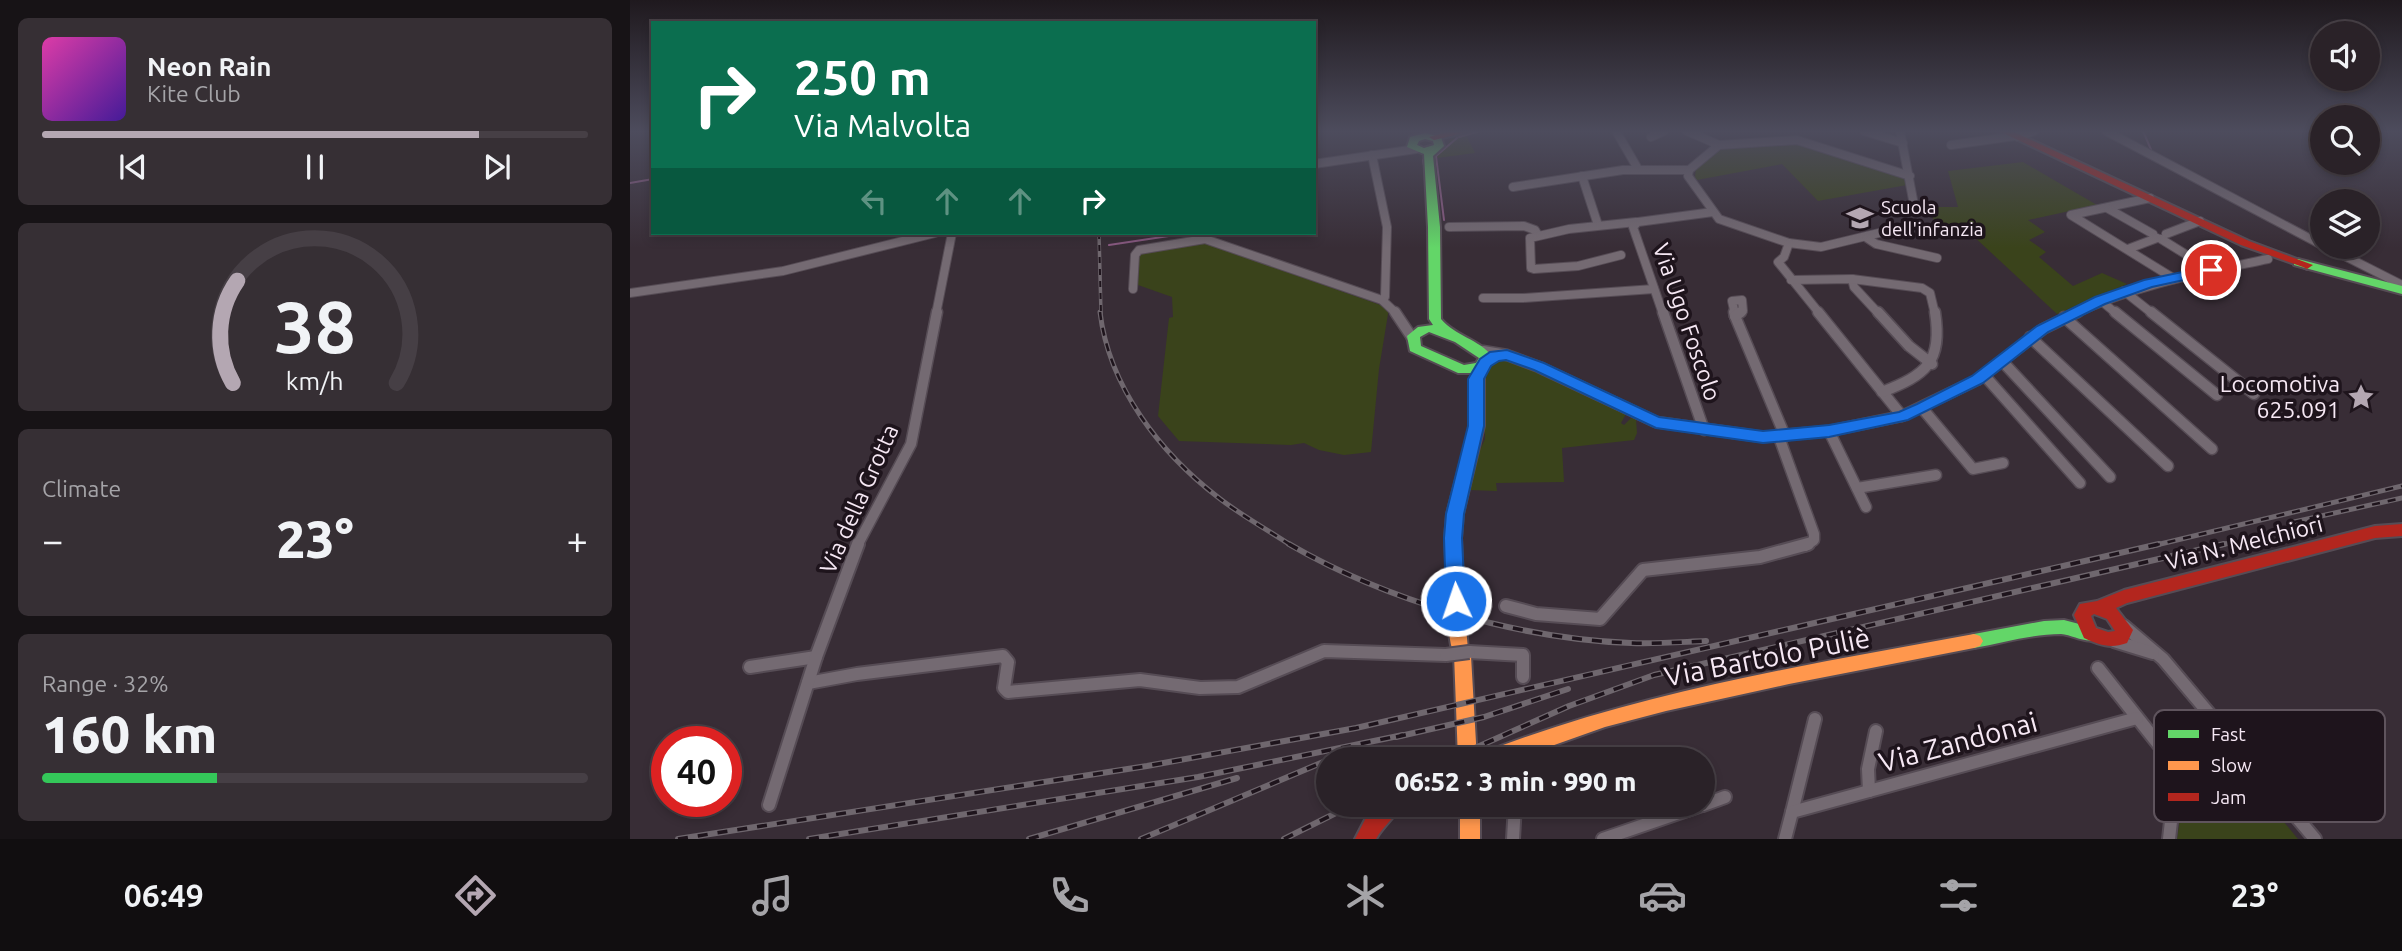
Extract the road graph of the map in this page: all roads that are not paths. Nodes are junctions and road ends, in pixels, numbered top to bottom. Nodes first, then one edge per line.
1 (1376, 170) edge
2 (1427, 170) edge
3 (1630, 170) edge
4 (1689, 170) edge
5 (1891, 170) edge
6 (1909, 170) edge
7 (2089, 170) edge
8 (2180, 170) edge
9 (1910, 176) junction
10 (1583, 177) junction
11 (1513, 187) dead end
12 (2150, 198) junction
13 (1914, 205) dead end
14 (2107, 208) junction
15 (1713, 212) junction
16 (2200, 221) junction
17 (1636, 222) junction
18 (1598, 225) junction
19 (1449, 227) dead end
20 (1883, 232) dead end
21 (927, 235) edge
22 (952, 235) edge
23 (1538, 235) junction
24 (2159, 236) junction
25 (1867, 238) junction
26 (2310, 239) edge
27 (1789, 243) junction
28 (2128, 249) junction
29 (1621, 255) dead end
30 (2264, 255) junction
31 (1937, 258) dead end
32 (2348, 259) edge
33 (2211, 270) junction
34 (2173, 278) junction
35 (1852, 279) junction
36 (1791, 280) junction
37 (2402, 288) edge
38 (1133, 289) dead end
39 (1654, 289) junction
40 (2124, 291) junction
41 (630, 293) edge
42 (1483, 298) dead end
43 (1382, 300) junction
44 (2100, 300) junction
45 (1735, 316) dead end
46 (2064, 317) junction
47 (1432, 327) junction
48 (1410, 333) junction
49 (2030, 337) junction
50 (1483, 360) junction
51 (2002, 361) junction
52 (1932, 364) junction
53 (1463, 371) junction
54 (1984, 375) junction
55 (1475, 386) junction
56 (1882, 392) junction
57 (2254, 394) dead end
58 (2217, 396) dead end
59 (1922, 408) junction
60 (1902, 416) junction
61 (1704, 430) junction
62 (1829, 431) junction
63 (1782, 437) junction
64 (2212, 449) dead end
65 (2003, 463) dead end
66 (2168, 466) dead end
67 (1936, 475) dead end
68 (2110, 477) dead end
69 (2080, 483) dead end
70 (1857, 488) junction
71 (1866, 506) dead end
72 (2402, 528) edge
73 (2124, 597) junction
74 (1506, 606) dead end
75 (2099, 608) junction
76 (2082, 615) junction
77 (2120, 621) junction
78 (2064, 626) junction
79 (2092, 634) junction
80 (2112, 641) junction
81 (1464, 652) junction
82 (817, 657) junction
83 (2163, 659) junction
84 (750, 667) dead end
85 (2098, 668) dead end
86 (1523, 677) dead end
87 (808, 683) junction
88 (2207, 710) edge
89 (2137, 718) junction
90 (1815, 719) dead end
91 (1877, 731) dead end
92 (2154, 742) edge
93 (1468, 747) edge
94 (1519, 747) edge
95 (1869, 791) junction
96 (1725, 797) dead end
97 (1715, 800) edge
98 (769, 805) dead end
99 (1792, 812) junction
100 (1378, 817) edge
101 (1469, 817) edge
102 (1514, 817) edge
103 (1667, 817) edge
104 (2301, 822) edge
105 (1364, 839) edge
106 (1470, 839) edge
107 (1513, 839) edge
108 (1603, 839) edge
109 (1785, 839) edge
110 (2315, 839) edge

1 - 43 street
2 - 47 street
3 - 10 street
4 - 15 street
5 - 9 street
6 - 9 street
7 - 12 street
8 - 26 street
9 - 13 street
10 - 11 street
10 - 18 street
12 - 14 street
12 - 16 street
14 - 24 street
14 - 28 street
15 - 17 street, Via Ugo Foscolo
15 - 27 street
16 - 24 street
16 - 30 street
17 - 18 street
17 - 39 street, Via Ugo Foscolo
18 - 23 street
19 - 23 street
20 - 25 street
21 - 41 street
22 - 82 street, Via della Grotta
23 - 29 street
24 - 28 street
24 - 33 street
25 - 27 street
25 - 31 street
27 - 36 street
28 - 34 street
30 - 33 street
30 - 37 street
32 - 37 street
33 - 34 street
34 - 40 street
35 - 36 street
35 - 52 street
35 - 52 street
36 - 56 street
38 - 43 street
39 - 42 street
39 - 61 street, Via Ugo Foscolo
40 - 44 street
40 - 57 street
43 - 48 street
44 - 46 street
44 - 58 street
45 - 63 street
46 - 49 street
46 - 64 street
47 - 48 street
47 - 50 street
48 - 53 street
49 - 51 street
49 - 66 street
50 - 53 street
50 - 55 street
50 - 61 street
51 - 54 street
51 - 68 street
52 - 56 street
53 - 55 street
54 - 59 street
54 - 69 street
55 - 81 street
56 - 60 street
59 - 60 street
59 - 65 street
60 - 62 street
61 - 63 street
62 - 63 street
62 - 70 street
63 - 74 street
67 - 70 street
70 - 71 street
72 - 73 street, Via N. Melchiori
73 - 75 street, Via N. Melchiori
73 - 77 street
75 - 76 street, Via Bartolo Puliè
75 - 77 street
76 - 78 street, Via Bartolo Puliè
76 - 79 street
77 - 80 street
77 - 83 street
78 - 79 street, Via Bartolo Puliè
78 - 94 street, Via Bartolo Puliè
79 - 80 street, Via Bartolo Puliè
80 - 83 street
81 - 86 street
81 - 87 street, bridge
81 - 93 street
82 - 84 street
82 - 87 street, Via della Grotta
83 - 88 street
85 - 89 street
87 - 98 street, Via della Grotta
89 - 92 street
89 - 95 street, Via Zandonai
90 - 99 street
91 - 95 street
95 - 99 street, Via Zandonai
96 - 97 street
99 - 109 street
100 - 105 street
101 - 106 street
102 - 107 street
103 - 108 street
104 - 110 street

